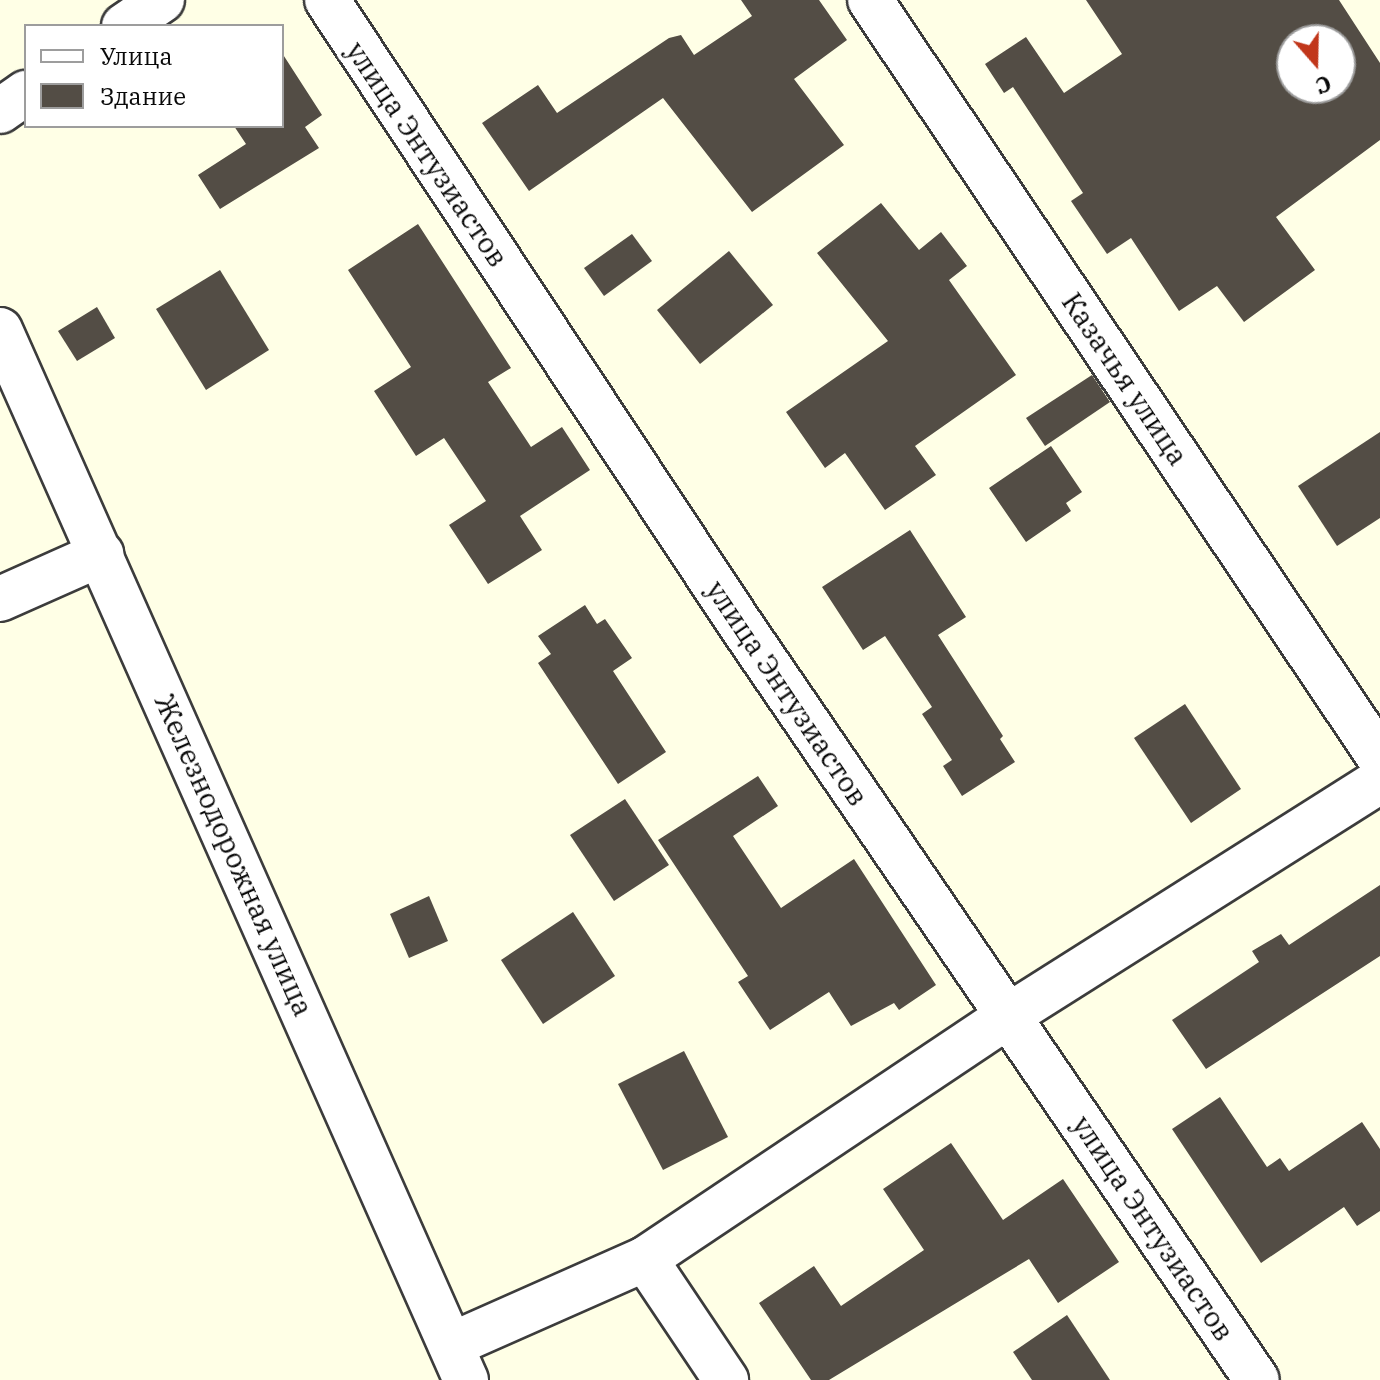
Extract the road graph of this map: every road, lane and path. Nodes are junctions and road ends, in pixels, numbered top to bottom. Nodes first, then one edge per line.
1 (162, 0) edge
2 (327, 0) edge
3 (870, 0) edge
4 (127, 24) edge
5 (24, 94) edge
6 (0, 111) edge
7 (0, 330) edge
8 (101, 554) junction
9 (0, 599) edge
10 (1380, 758) edge
11 (1380, 781) edge
12 (1008, 1016) junction
13 (645, 1259) junction
14 (459, 1363) edge
15 (726, 1380) edge
16 (1257, 1380) edge

1 - 4 street
2 - 12 street, улица Энтузиастов
3 - 10 street, Казачья улица
5 - 6 street
7 - 8 street, Железнодорожная улица
8 - 9 street
8 - 14 street, Железнодорожная улица
11 - 12 street
12 - 13 street
12 - 16 street, улица Энтузиастов
13 - 14 street
13 - 15 street

